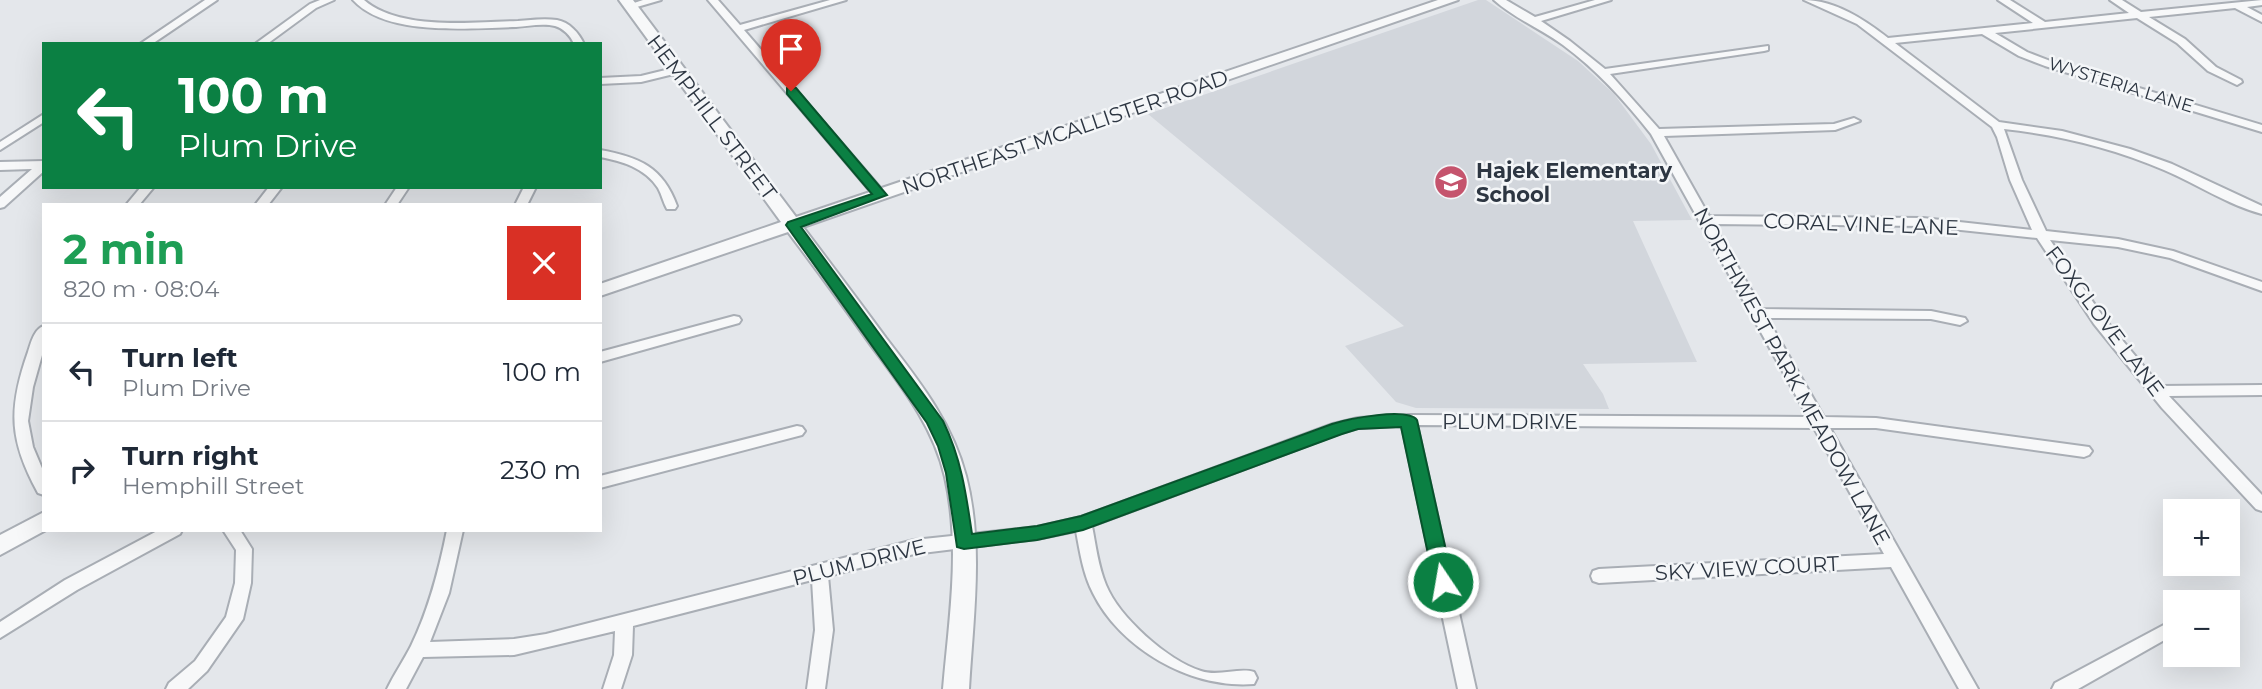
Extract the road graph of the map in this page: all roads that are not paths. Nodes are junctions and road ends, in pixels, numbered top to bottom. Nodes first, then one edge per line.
1 (212, 0) edge
2 (330, 0) edge
3 (358, 0) edge
4 (656, 0) edge
5 (713, 0) edge
6 (841, 0) edge
7 (1451, 0) edge
8 (1499, 0) edge
9 (1606, 0) edge
10 (1809, 0) edge
11 (2003, 0) edge
12 (2115, 0) edge
13 (2232, 2) edge
14 (2262, 2) edge
15 (628, 3) edge
16 (2141, 15) junction
17 (2262, 19) edge
18 (1535, 20) junction
19 (2044, 25) junction
20 (738, 29) junction
21 (1984, 31) junction
22 (1888, 41) junction
23 (148, 42) edge
24 (263, 42) edge
25 (578, 42) edge
26 (1764, 48) dead end
27 (678, 70) junction
28 (1605, 72) junction
29 (602, 81) edge
30 (2237, 82) dead end
31 (42, 118) edge
32 (1854, 121) dead end
33 (1996, 125) junction
34 (2262, 129) edge
35 (1656, 133) junction
36 (0, 147) edge
37 (602, 154) edge
38 (42, 165) edge
39 (0, 166) edge
40 (42, 166) edge
41 (146, 189) edge
42 (274, 189) edge
43 (880, 195) junction
44 (134, 203) edge
45 (263, 203) edge
46 (0, 204) edge
47 (671, 206) dead end
48 (2262, 210) edge
49 (1704, 220) junction
50 (793, 225) junction
51 (2041, 235) junction
52 (2262, 287) edge
53 (602, 289) edge
54 (1756, 313) junction
55 (734, 320) dead end
56 (1960, 321) dead end
57 (42, 335) edge
58 (602, 356) edge
59 (2262, 390) edge
60 (2157, 391) junction
61 (1408, 420) junction
62 (1819, 424) junction
63 (797, 431) dead end
64 (2084, 451) dead end
65 (602, 481) edge
66 (42, 486) edge
67 (2262, 505) edge
68 (42, 523) edge
69 (1083, 523) junction
70 (170, 532) edge
71 (232, 532) edge
72 (454, 532) edge
73 (964, 542) junction
74 (0, 546) edge
75 (1894, 560) junction
76 (819, 572) junction
77 (1599, 576) dead end
78 (624, 622) junction
79 (0, 631) edge
80 (2163, 633) edge
81 (420, 650) junction
82 (1248, 678) dead end
83 (175, 689) edge
84 (396, 689) edge
85 (612, 689) edge
86 (816, 689) edge
87 (956, 689) edge
88 (1467, 689) edge
89 (1969, 689) edge
90 (2061, 689) edge

1 - 23 street
2 - 24 street
3 - 25 street
4 - 15 street
5 - 20 street
6 - 20 street
7 - 43 street, NORTHEAST MCALLISTER ROAD
8 - 18 street, NORTHWEST PARK MEADOW LANE
9 - 18 street
10 - 22 street, FOXGLOVE LANE
11 - 19 street
12 - 16 street
13 - 14 street
13 - 16 street
13 - 17 street
15 - 27 street, HEMPHILL STREET
16 - 19 street
16 - 30 street
18 - 28 street, NORTHWEST PARK MEADOW LANE
19 - 21 street
20 - 43 street
21 - 22 street
21 - 34 street, WYSTERIA LANE
22 - 33 street, FOXGLOVE LANE
26 - 28 street
27 - 29 street
27 - 50 street, HEMPHILL STREET
28 - 35 street, NORTHWEST PARK MEADOW LANE
31 - 36 street
32 - 35 street
33 - 48 street
33 - 51 street, FOXGLOVE LANE
35 - 49 street, NORTHWEST PARK MEADOW LANE
37 - 47 street
38 - 39 street
40 - 46 street
41 - 44 street
42 - 45 street
43 - 50 street, NORTHEAST MCALLISTER ROAD
49 - 51 street, CORAL VINE LANE
49 - 54 street, NORTHWEST PARK MEADOW LANE
50 - 53 street, NORTHEAST MCALLISTER ROAD
50 - 73 street, HEMPHILL STREET
51 - 52 street, CORAL VINE LANE
51 - 60 street, FOXGLOVE LANE
54 - 56 street
54 - 62 street, NORTHWEST PARK MEADOW LANE
55 - 58 street
57 - 66 street
59 - 60 street
60 - 67 street, FOXGLOVE LANE
61 - 62 street, PLUM DRIVE
61 - 69 street, PLUM DRIVE
61 - 88 street
62 - 64 street, PLUM DRIVE
62 - 75 street, NORTHWEST PARK MEADOW LANE
63 - 65 street
68 - 74 street
69 - 73 street, PLUM DRIVE
69 - 82 street
70 - 79 street
71 - 83 street
72 - 81 street
73 - 76 street, PLUM DRIVE
73 - 87 street, HEMPHILL STREET
75 - 77 street, SKY VIEW COURT
75 - 89 street, NORTHWEST PARK MEADOW LANE
76 - 78 street, PLUM DRIVE
76 - 86 street
78 - 81 street, PLUM DRIVE
78 - 85 street
80 - 90 street
81 - 84 street

